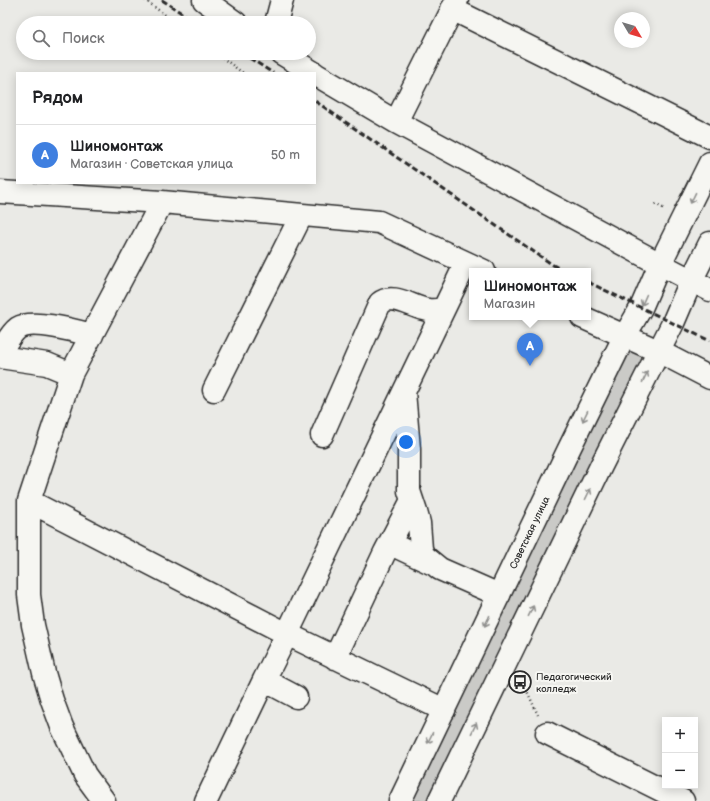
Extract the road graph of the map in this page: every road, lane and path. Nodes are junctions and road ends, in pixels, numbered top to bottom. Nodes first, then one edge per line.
1 (145, 0) edge
2 (204, 0) edge
3 (282, 0) edge
4 (455, 5) edge
5 (167, 16) edge
6 (226, 16) edge
7 (278, 16) edge
8 (225, 60) edge
9 (293, 60) edge
10 (242, 72) edge
11 (313, 72) edge
12 (316, 74) edge
13 (396, 122) junction
14 (710, 137) edge
15 (710, 163) edge
16 (0, 192) edge
17 (162, 202) junction
18 (301, 216) junction
19 (710, 243) edge
20 (660, 264) junction
21 (474, 267) edge
22 (469, 274) edge
23 (691, 281) junction
24 (710, 290) edge
25 (443, 309) junction
26 (588, 320) edge
27 (92, 335) junction
28 (624, 337) junction
29 (658, 352) junction
30 (0, 353) edge
31 (0, 357) edge
32 (71, 374) junction
33 (710, 378) edge
34 (214, 390) dead end
35 (404, 391) junction
36 (322, 435) dead end
37 (412, 500) junction
38 (30, 501) junction
39 (385, 552) junction
40 (431, 563) junction
41 (499, 595) junction
42 (287, 634) junction
43 (510, 654) junction
44 (335, 658) junction
45 (264, 680) junction
46 (296, 697) dead end
47 (444, 710) junction
48 (546, 733) joint
49 (104, 801) edge
50 (206, 801) edge
51 (400, 801) edge
52 (439, 801) edge
53 (683, 801) edge

1 - 5 path
2 - 6 main road
3 - 7 main road
4 - 13 main road
4 - 14 main road
8 - 10 path
9 - 11 main road
12 - 13 main road
13 - 20 main road
15 -> 20 main road, Советская улица
16 - 17 main road
17 - 18 main road
17 - 27 main road
18 - 21 main road
18 - 34 main road
19 - 23 main road
20 - 23 main road
20 -> 28 main road, Советская улица
22 - 25 main road
23 - 24 main road
23 - 29 main road
25 - 35 main road
25 - 36 main road
26 - 28 main road
27 - 30 main road
27 - 32 main road
28 - 29 main road
28 -> 41 main road, Советская улица
29 - 33 main road
43 -> 29 main road
31 - 32 main road
32 - 38 main road
35 - 37 main road
35 - 42 main road
37 - 39 main road
37 - 40 main road
38 - 42 main road
38 - 49 main road
39 - 40 main road
39 - 44 main road
40 - 41 main road
41 -> 47 main road, Советская улица
42 - 44 main road
42 - 45 main road
43 - 48 path
52 -> 43 main road
44 - 47 main road
45 - 46 main road
45 - 50 main road
47 -> 51 main road, Советская улица
48 - 53 main road

